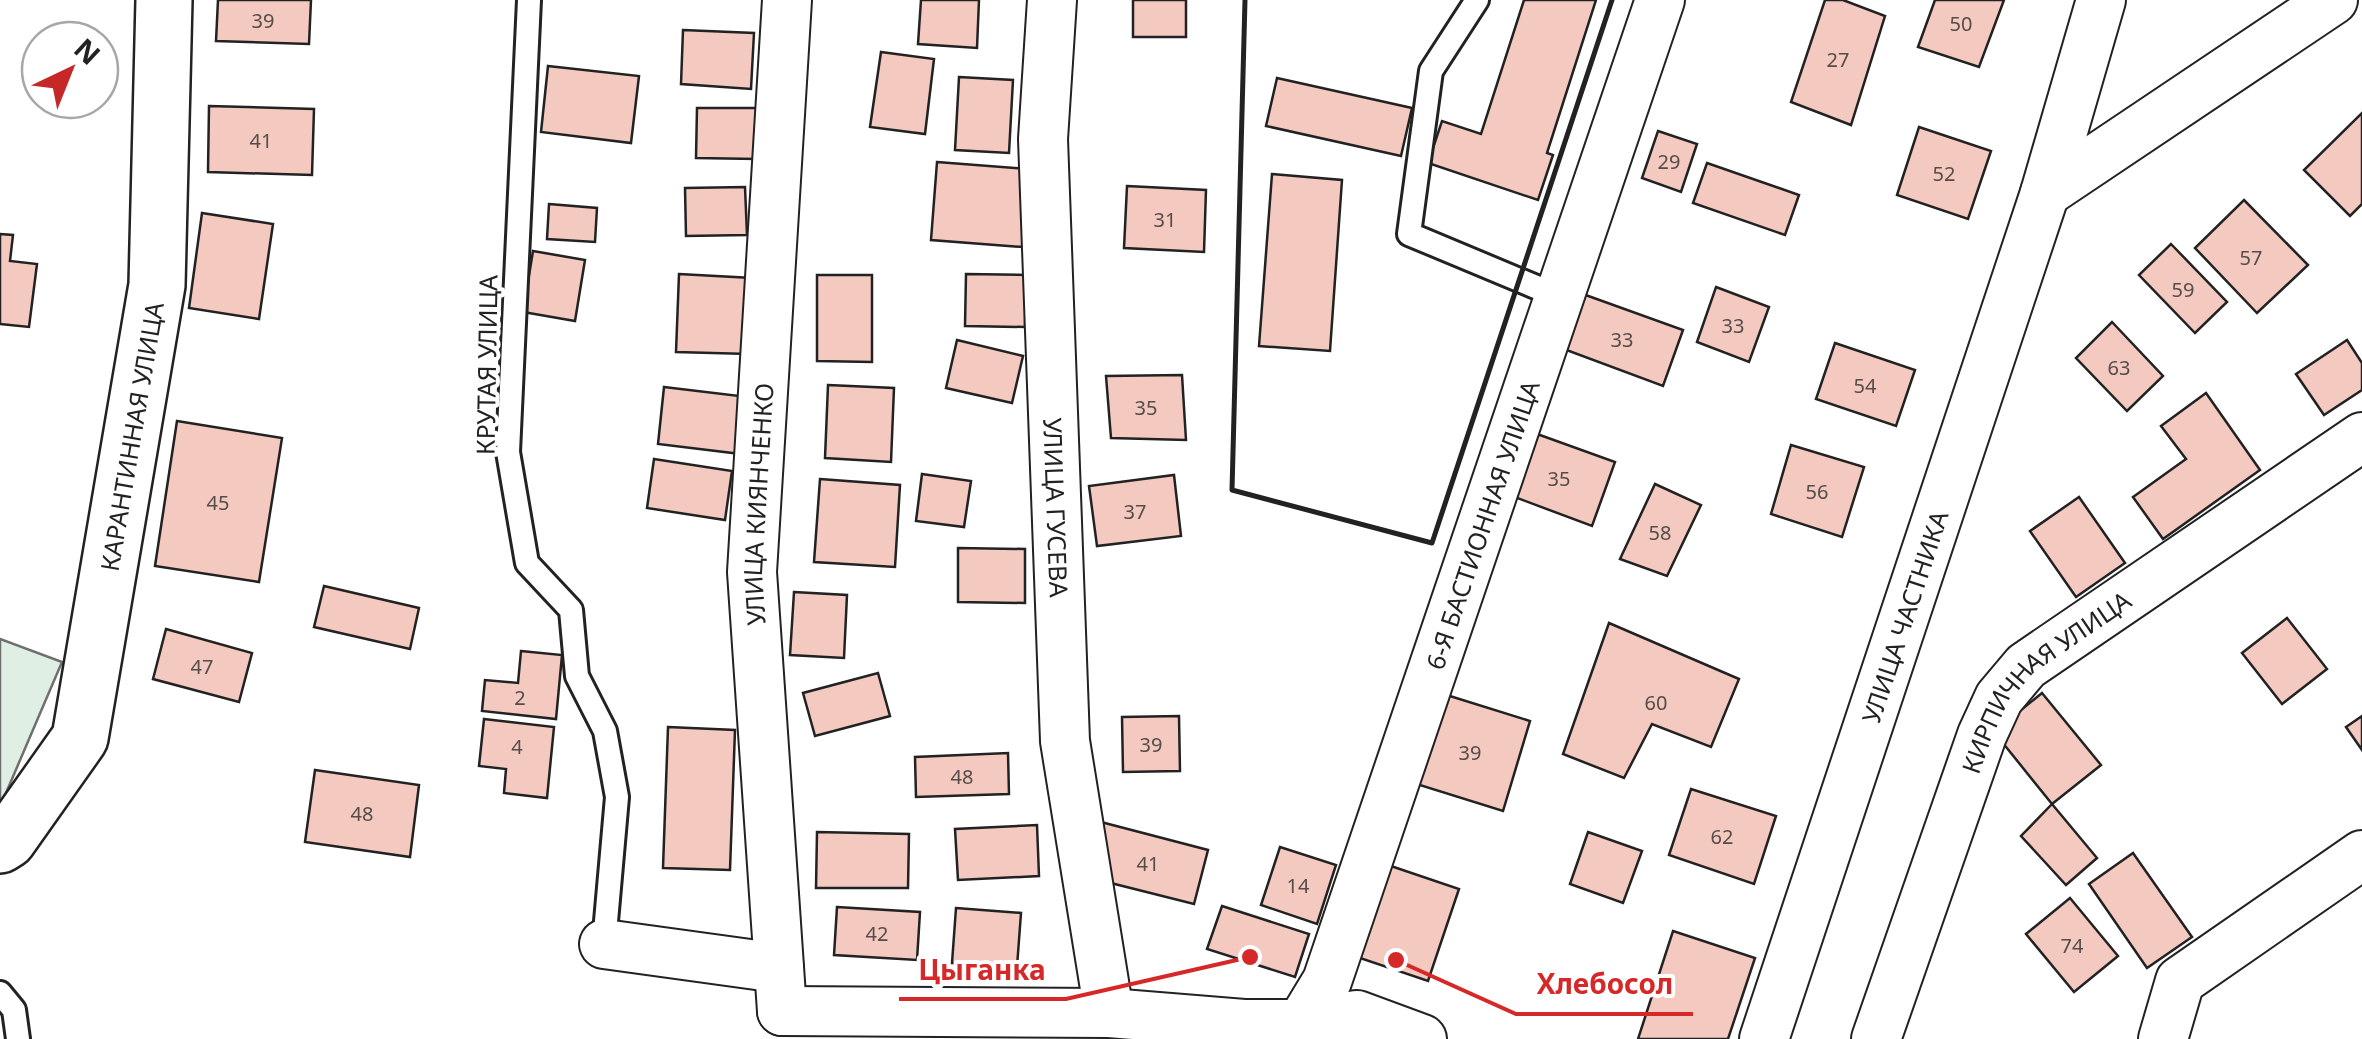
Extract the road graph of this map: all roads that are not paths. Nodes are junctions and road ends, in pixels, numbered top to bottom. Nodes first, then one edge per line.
1 (164, 0) edge
2 (528, 0) edge
3 (788, 0) edge
4 (1052, 0) edge
5 (1476, 0) edge
6 (1660, 0) edge
7 (2101, 0) edge
8 (2333, 0) edge
9 (2045, 193) junction
10 (1560, 297) junction
11 (2362, 437) edge
12 (0, 845) edge
13 (2362, 855) edge
14 (604, 944) joint
15 (0, 992) edge
16 (776, 1006) edge
17 (1109, 1013) junction
18 (1294, 1031) edge
19 (18, 1039) edge
20 (1422, 1039) edge
21 (1764, 1039) edge
22 (1876, 1039) edge
23 (2164, 1039) edge

1 - 12 main road, КАРАНТИННАЯ УЛИЦА
2 - 14 lane, КРУТАЯ УЛИЦА
3 - 16 street, УЛИЦА КИЯНЧЕНКО
4 - 17 street, УЛИЦА ГУСЕВА
5 - 10 lane
6 - 10 street, 6-Я БАСТИОННАЯ УЛИЦА
7 - 9 street, УЛИЦА ЧАСТНИКА
8 - 9 street
9 - 21 street, УЛИЦА ЧАСТНИКА
10 - 18 street, 6-Я БАСТИОННАЯ УЛИЦА
11 - 22 street, КИРПИЧНАЯ УЛИЦА
13 - 23 street
14 - 16 street
15 - 19 lane
16 - 17 street
17 - 18 street
18 - 20 street

